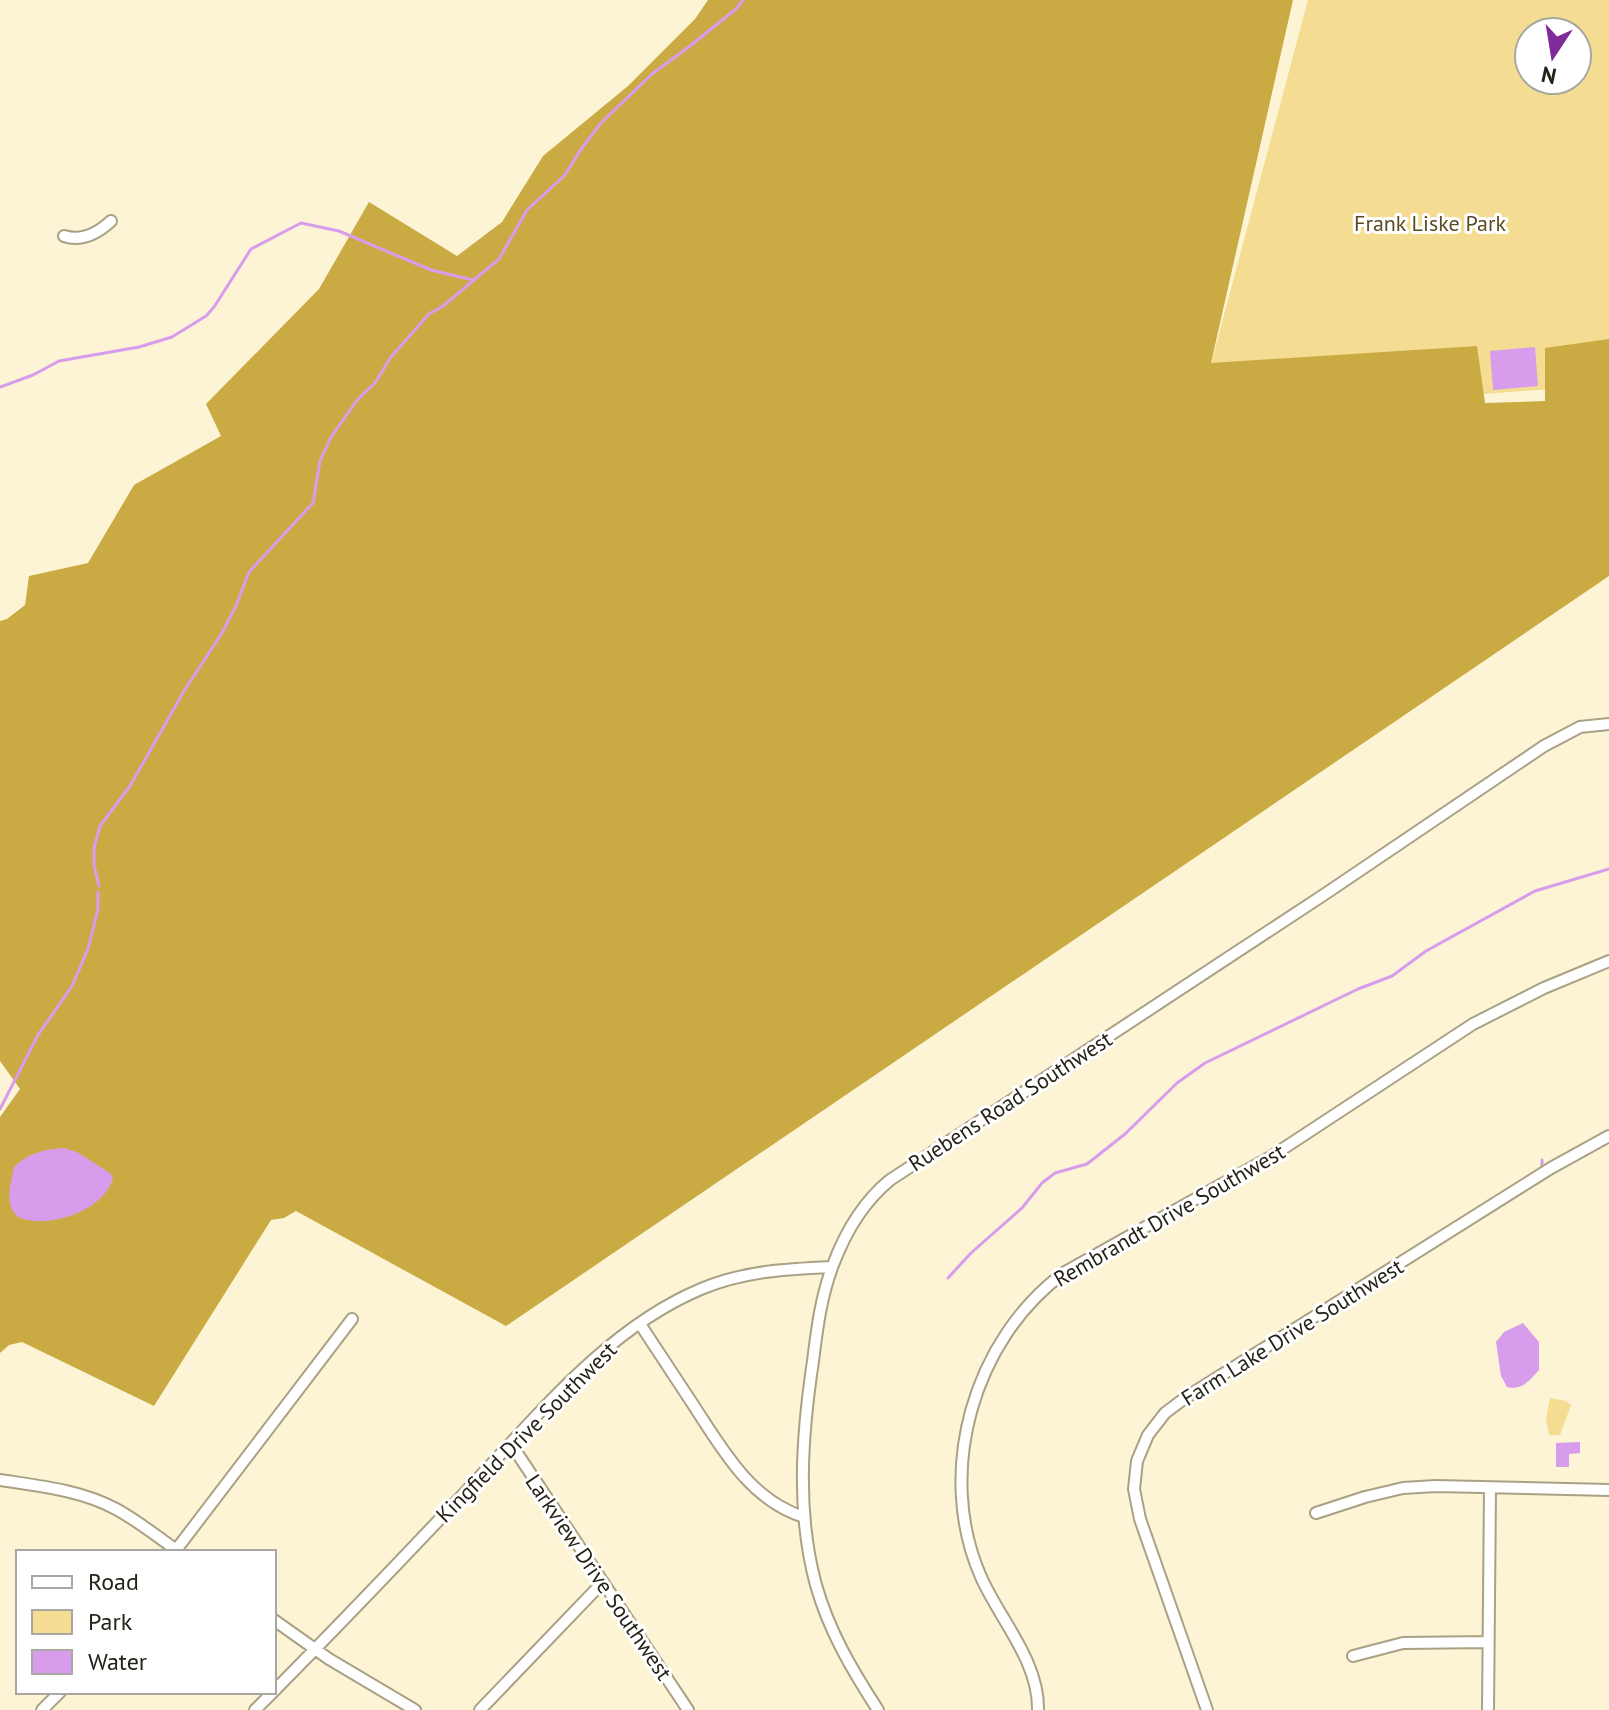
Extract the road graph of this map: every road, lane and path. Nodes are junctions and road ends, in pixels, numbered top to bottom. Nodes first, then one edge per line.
1 (111, 221) dead end
2 (64, 236) dead end
3 (1609, 724) edge
4 (1609, 961) edge
5 (1609, 1136) edge
6 (832, 1267) junction
7 (352, 1319) dead end
8 (640, 1324) junction
9 (511, 1444) junction
10 (0, 1480) edge
11 (1490, 1489) junction
12 (1609, 1490) edge
13 (1316, 1513) dead end
14 (804, 1517) junction
15 (176, 1550) edge
16 (178, 1550) edge
17 (603, 1582) junction
18 (276, 1621) edge
19 (1488, 1642) junction
20 (315, 1649) junction
21 (1353, 1656) dead end
22 (276, 1688) edge
23 (58, 1694) edge
24 (270, 1694) edge
25 (42, 1710) edge
26 (255, 1710) edge
27 (415, 1710) edge
28 (480, 1710) edge
29 (688, 1710) edge
30 (878, 1710) edge
31 (1038, 1710) edge
32 (1207, 1710) edge
33 (1488, 1710) edge

1 - 2 street
3 - 6 street, Ruebens Road Southwest
4 - 31 street, Rembrandt Drive Southwest
5 - 32 street, Farm Lake Drive Southwest
6 - 8 street, Kingfield Drive Southwest
6 - 14 street, Ruebens Road Southwest
7 - 16 street
8 - 9 street, Kingfield Drive Southwest
8 - 14 street
9 - 17 street, Larkview Drive Southwest
9 - 20 street, Kingfield Drive Southwest
10 - 15 street
11 - 12 street
11 - 13 street
11 - 19 street
14 - 30 street, Ruebens Road Southwest
17 - 28 street
17 - 29 street, Larkview Drive Southwest
18 - 20 street
19 - 21 street
19 - 33 street
20 - 22 street, Kingfield Drive Southwest
20 - 27 street
23 - 25 street
24 - 26 street, Kingfield Drive Southwest

